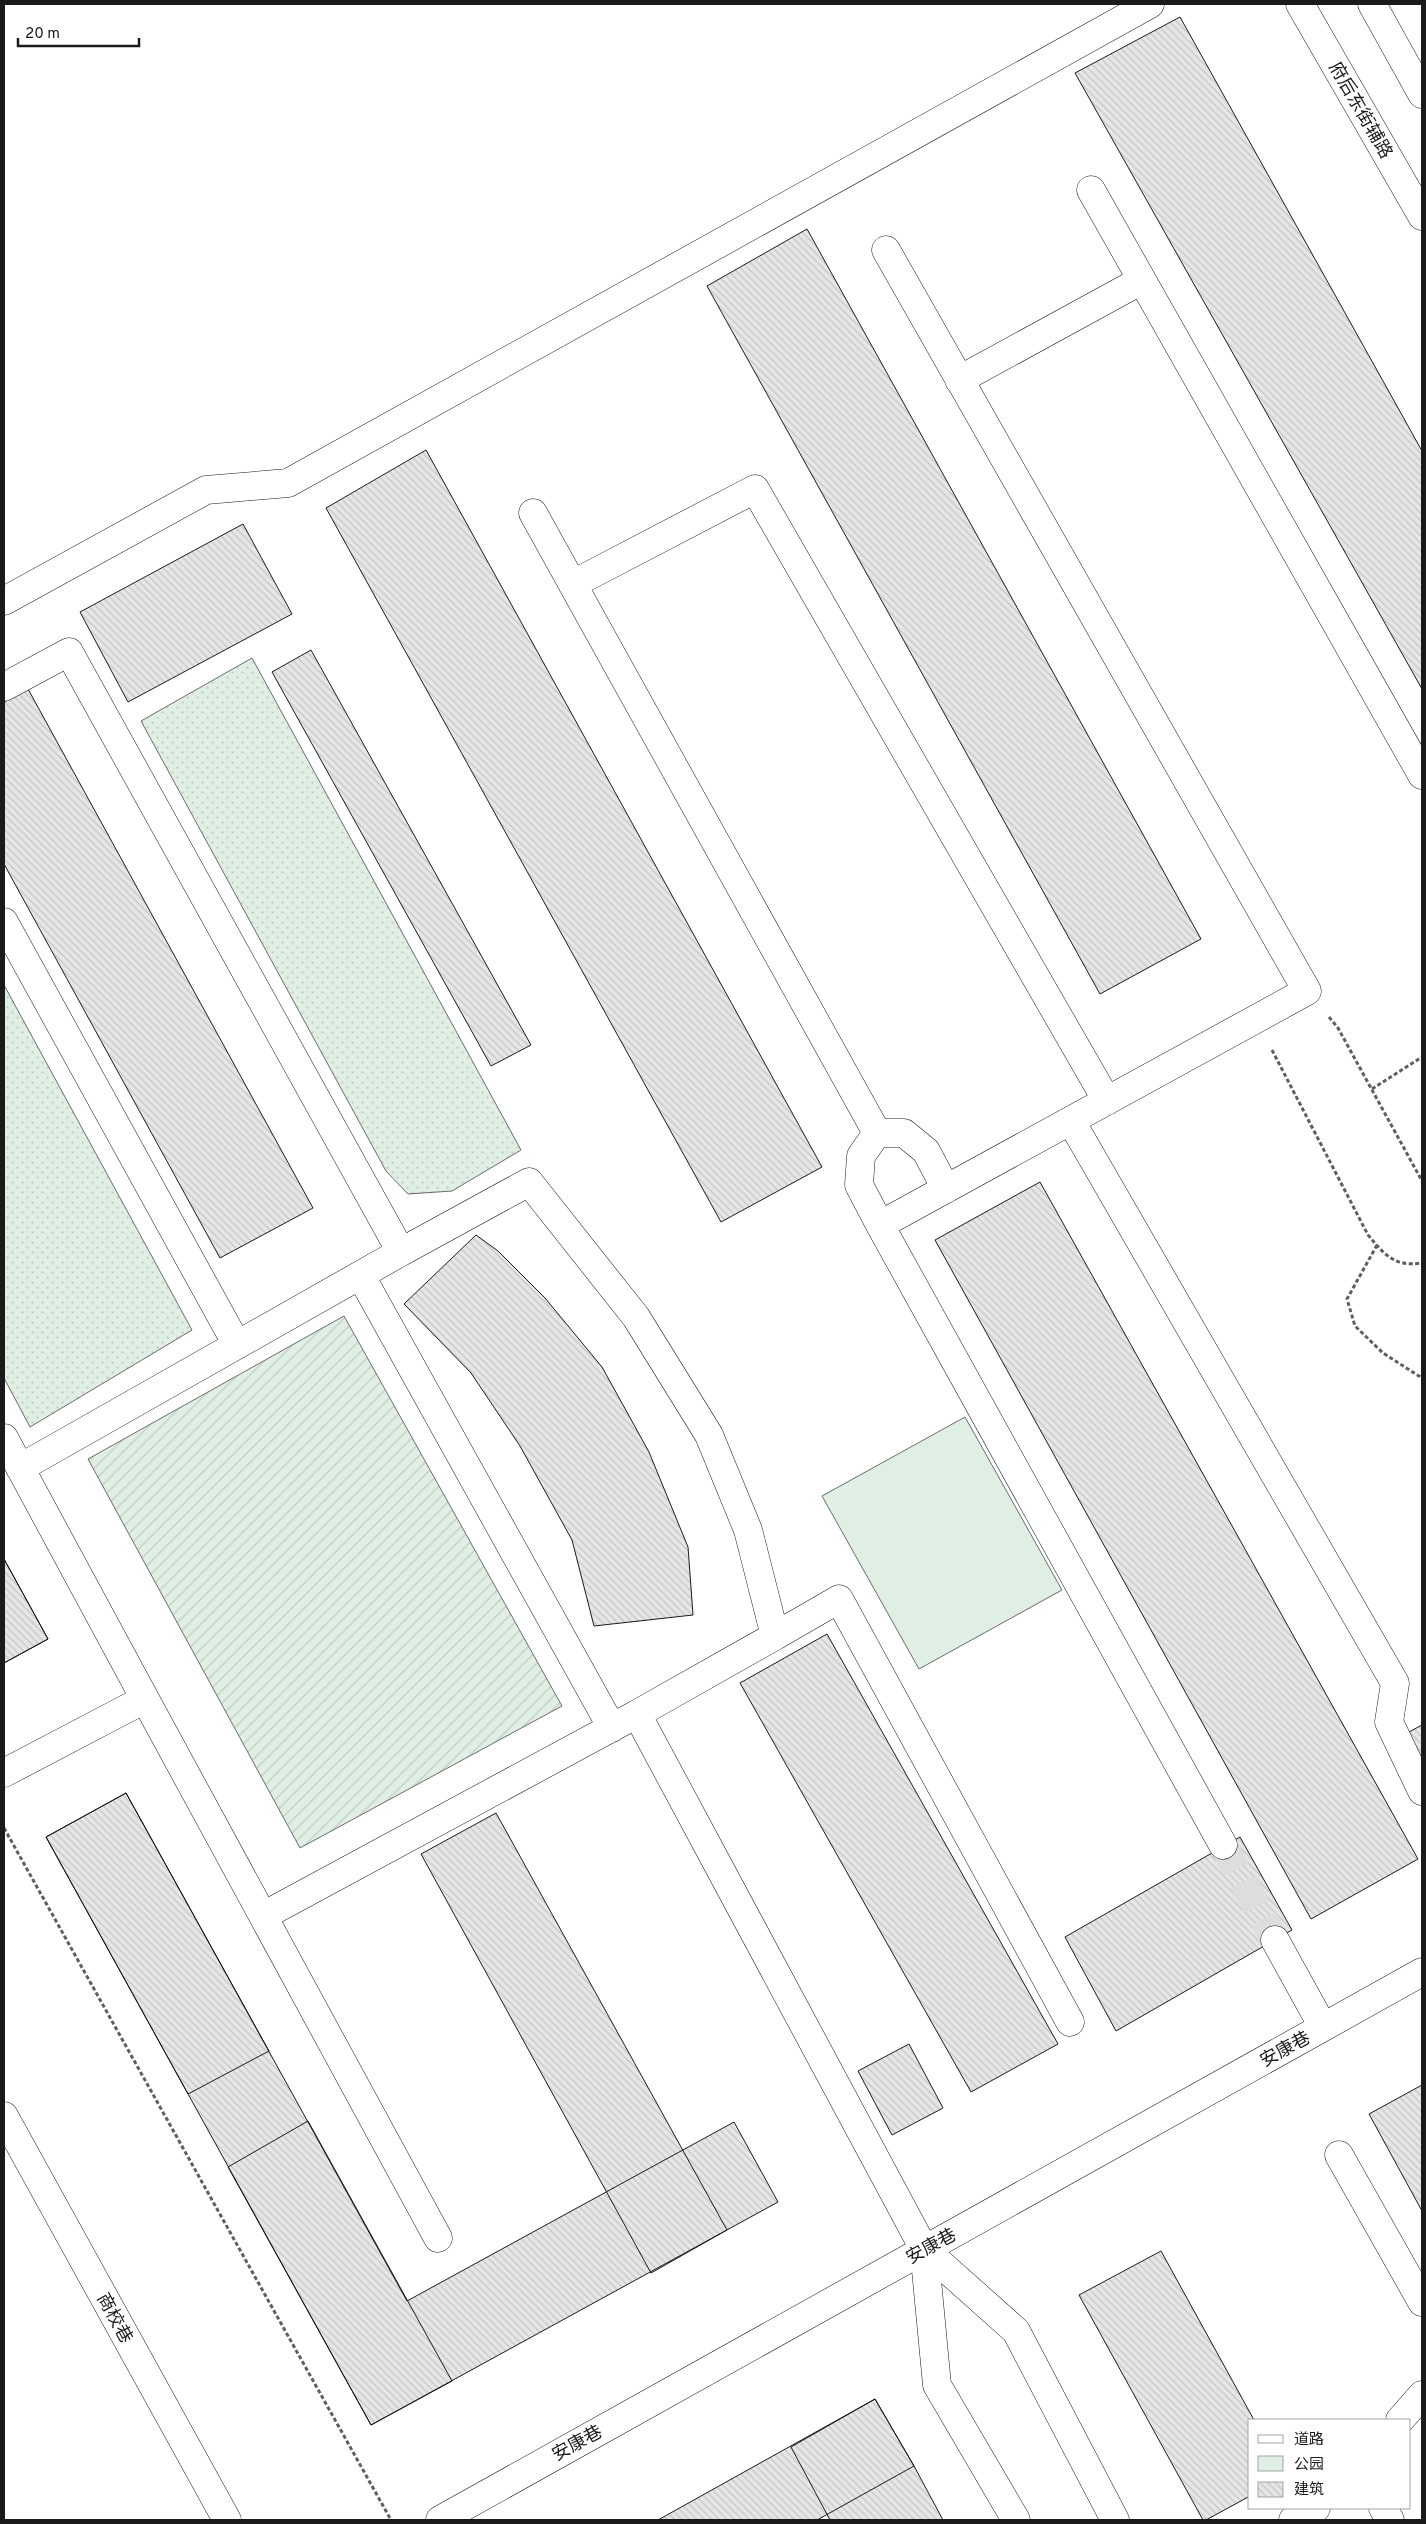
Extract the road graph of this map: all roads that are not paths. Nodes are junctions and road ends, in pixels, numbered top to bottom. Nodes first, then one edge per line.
1 (1150, 4) edge
2 (1300, 4) edge
3 (1372, 4) edge
4 (1422, 94) edge
5 (1091, 190) dead end
6 (1422, 216) edge
7 (886, 250) dead end
8 (1142, 280) junction
9 (959, 380) junction
10 (533, 512) dead end
11 (573, 584) junction
12 (4, 601) edge
13 (4, 687) edge
14 (1422, 775) edge
15 (4, 922) edge
16 (1107, 1101) junction
17 (1071, 1120) junction
18 (877, 1134) junction
19 (946, 1189) junction
20 (880, 1225) junction
21 (401, 1252) junction
22 (360, 1276) junction
23 (237, 1345) junction
24 (4, 1438) edge
25 (20, 1468) junction
26 (775, 1636) junction
27 (145, 1700) junction
28 (637, 1714) junction
29 (612, 1728) junction
30 (4, 1773) edge
31 (1422, 1791) edge
32 (1222, 1845) tunnel mouth
33 (262, 1916) junction
34 (1275, 1940) tunnel mouth
35 (1422, 1972) edge
36 (1070, 2022) dead end
37 (1323, 2027) junction
38 (4, 2116) edge
39 (1338, 2154) dead end
40 (438, 2238) dead end
41 (924, 2249) junction
42 (1422, 2302) edge
43 (1422, 2395) edge
44 (1401, 2419) edge
45 (1314, 2509) edge
46 (1384, 2509) edge
47 (227, 2520) edge
48 (440, 2520) edge
49 (1016, 2520) edge
50 (1115, 2520) edge
51 (1294, 2520) edge
52 (1390, 2520) edge

1 - 12 street
2 - 6 street, 府后东街辅路
3 - 4 street
5 - 8 street
7 - 9 street
8 - 9 street
8 - 14 street
9 - 16 street
10 - 11 street
11 - 16 street
11 - 18 street
13 - 21 street
15 - 23 street
16 - 17 street
17 - 19 street
17 - 31 street
18 - 19 street
18 - 20 street
19 - 20 street
20 - 32 street
21 - 22 street
21 - 26 street
22 - 23 street
22 - 29 street
23 - 25 street
24 - 25 street
25 - 27 street
26 - 28 street
26 - 36 street
27 - 30 street
27 - 33 street
28 - 29 street
28 - 41 street
29 - 33 street
33 - 40 street
34 - 37 street
35 - 37 street, 安康巷
37 - 41 street, 安康巷
38 - 47 street, 商校巷
39 - 42 street
41 - 48 street, 安康巷
41 - 49 street
41 - 50 street
43 - 44 street
45 - 51 street
46 - 52 street

